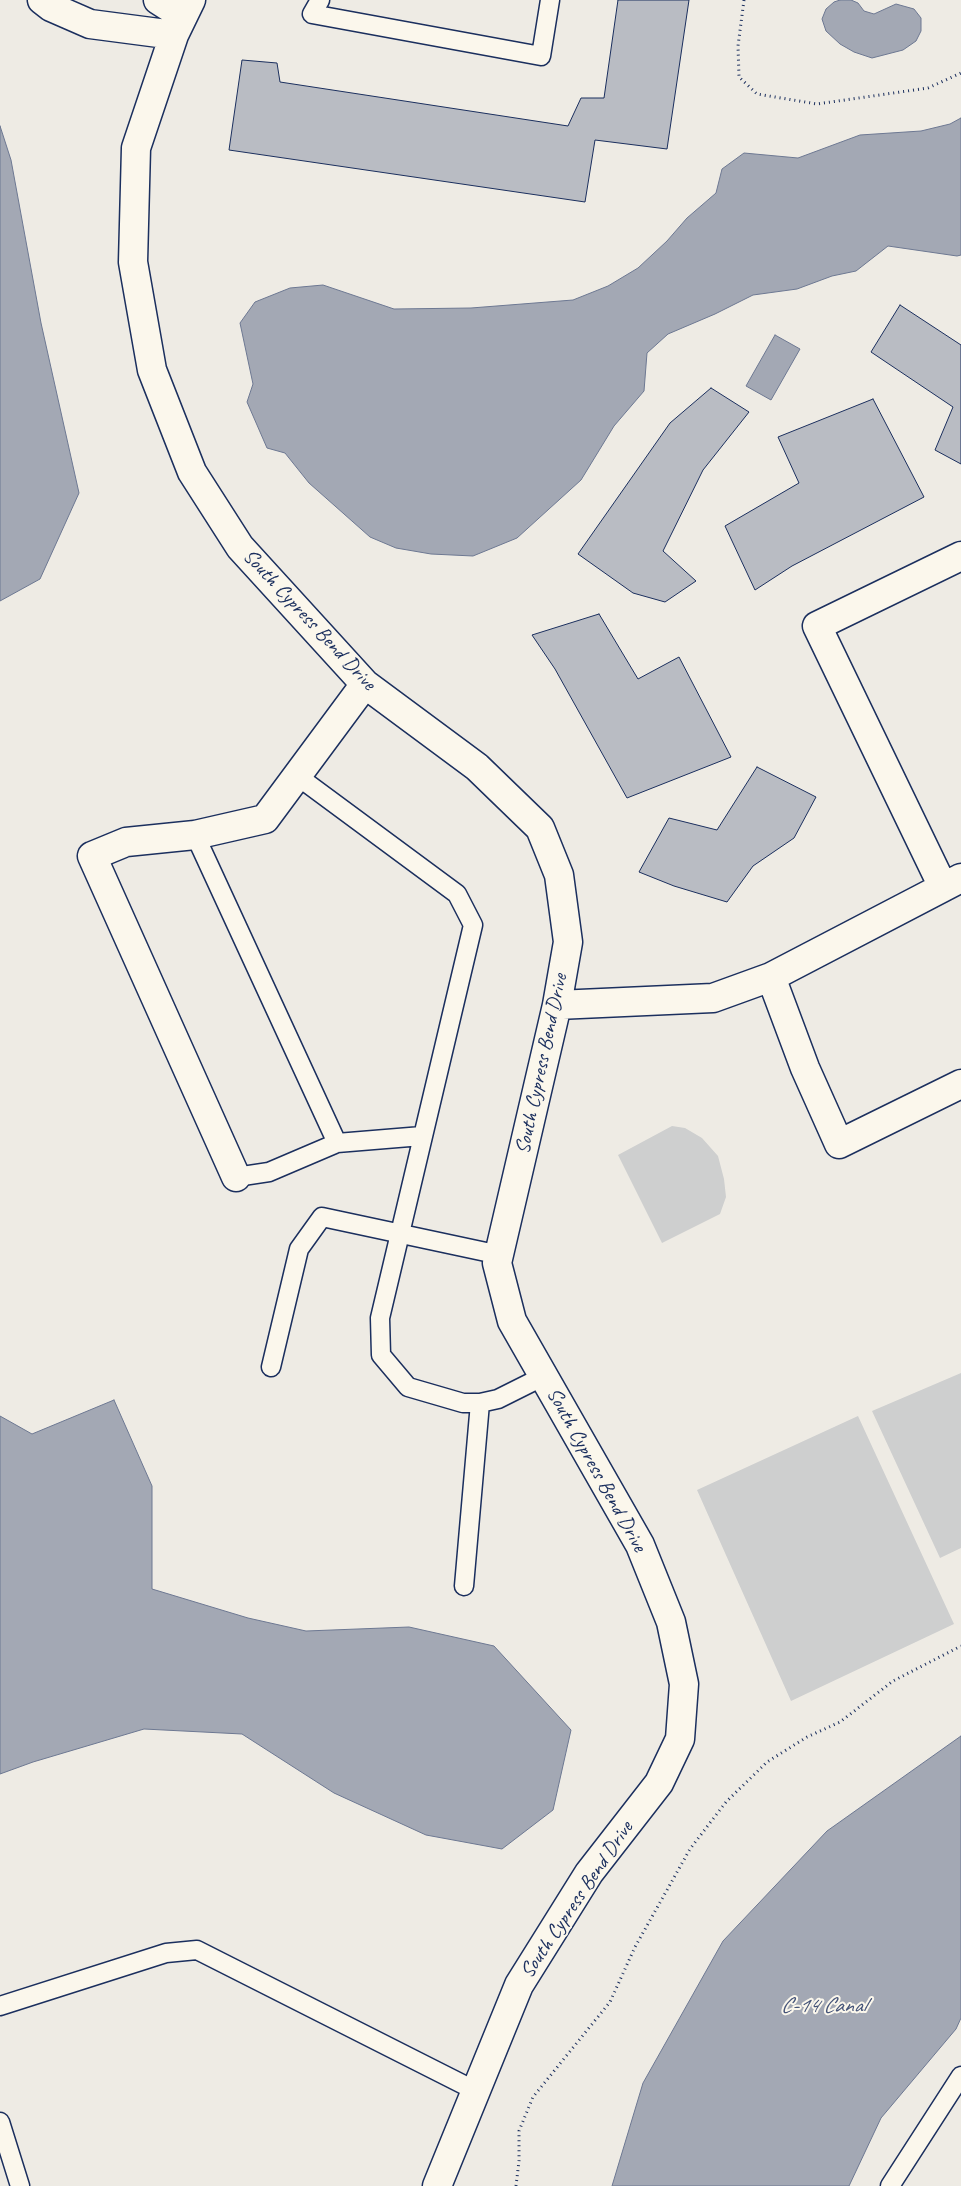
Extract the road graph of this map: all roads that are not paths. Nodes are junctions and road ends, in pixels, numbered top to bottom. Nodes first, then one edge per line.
1 (42, 0) edge
2 (158, 0) edge
3 (320, 0) edge
4 (550, 0) edge
5 (182, 17) edge
6 (961, 556) edge
7 (365, 684) junction
8 (296, 775) junction
9 (195, 835) junction
10 (952, 882) edge
11 (771, 977) junction
12 (557, 1004) junction
13 (961, 1084) edge
14 (422, 1136) junction
15 (337, 1143) junction
16 (236, 1177) joint
17 (399, 1234) junction
18 (500, 1255) junction
19 (271, 1366) dead end
20 (544, 1376) junction
21 (480, 1403) junction
22 (464, 1586) dead end
23 (0, 2006) edge
24 (961, 2076) edge
25 (476, 2091) junction
26 (0, 2122) edge
27 (20, 2186) edge
28 (437, 2186) edge
29 (890, 2186) edge

1 - 5 street
2 - 5 street
3 - 4 lane
5 - 7 street, South Cypress Bend Drive
6 - 10 street
7 - 8 street
7 - 12 street, South Cypress Bend Drive
8 - 9 street
8 - 14 lane
9 - 15 lane
9 - 16 street
10 - 11 street
11 - 12 street
11 - 13 street
12 - 18 street, South Cypress Bend Drive
14 - 15 lane
14 - 17 lane
15 - 16 lane
17 - 18 lane
17 - 19 lane
17 - 21 lane
18 - 20 street, South Cypress Bend Drive
20 - 21 lane
20 - 25 street, South Cypress Bend Drive
21 - 22 lane
23 - 25 lane
24 - 29 lane
25 - 28 street, South Cypress Bend Drive
26 - 27 lane

